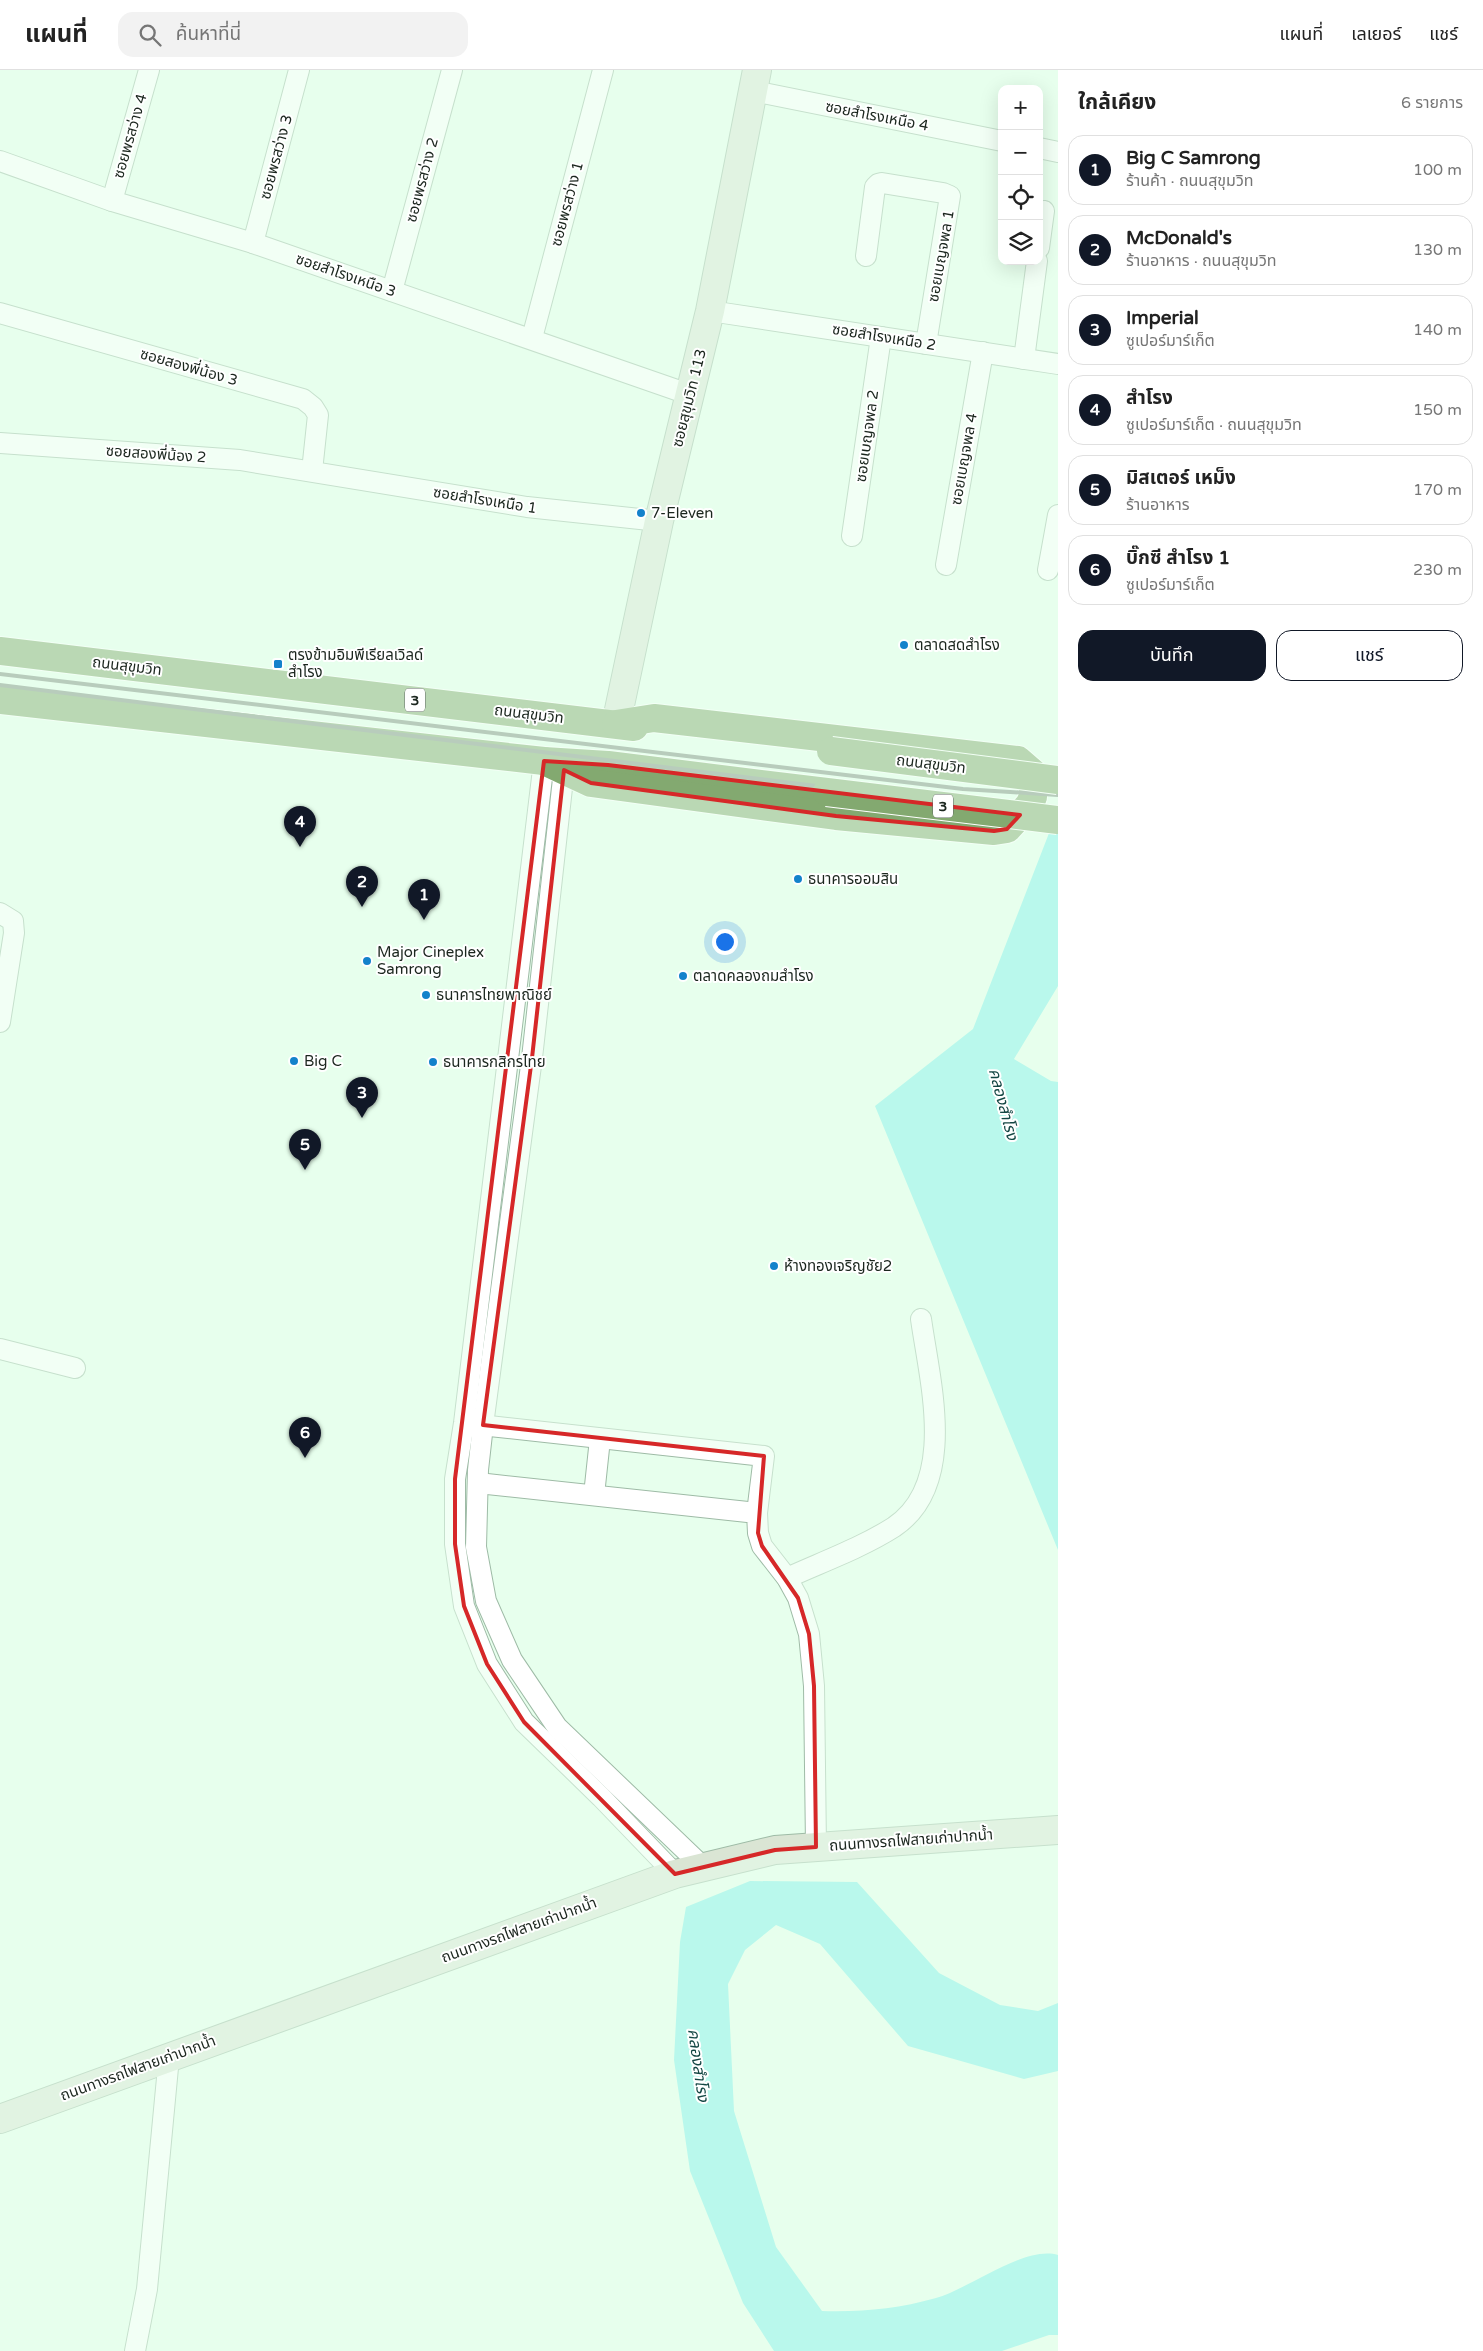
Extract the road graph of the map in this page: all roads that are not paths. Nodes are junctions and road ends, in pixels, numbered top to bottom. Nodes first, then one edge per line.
1 (148, 70) edge
2 (299, 70) edge
3 (452, 70) edge
4 (603, 70) edge
5 (755, 80) edge
6 (998, 140) edge
7 (1043, 149) edge
8 (1058, 152) edge
9 (0, 161) edge
10 (112, 202) junction
11 (1044, 211) dead end
12 (1043, 220) edge
13 (253, 243) junction
14 (866, 256) dead end
15 (1036, 265) edge
16 (392, 291) junction
17 (710, 311) junction
18 (0, 313) edge
19 (881, 337) junction
20 (532, 338) junction
21 (926, 344) junction
22 (983, 352) junction
23 (1024, 359) junction
24 (1058, 364) edge
25 (691, 395) junction
26 (0, 443) edge
27 (312, 471) junction
28 (1058, 515) edge
29 (659, 521) junction
30 (852, 536) dead end
31 (946, 566) dead end
32 (1048, 570) dead end
33 (0, 651) edge
34 (0, 700) edge
35 (616, 724) junction
36 (554, 766) junction
37 (1058, 780) edge
38 (1058, 820) edge
39 (0, 913) edge
40 (0, 1022) edge
41 (921, 1319) dead end
42 (0, 1349) edge
43 (76, 1368) dead end
44 (473, 1424) junction
45 (600, 1439) junction
46 (478, 1483) junction
47 (594, 1495) junction
48 (757, 1513) junction
49 (788, 1578) junction
50 (486, 1601) junction
51 (464, 1606) junction
52 (560, 1743) junction
53 (1058, 1830) edge
54 (816, 1846) junction
55 (704, 1867) junction
56 (675, 1874) junction
57 (169, 2057) junction
58 (0, 2119) edge
59 (135, 2351) edge

1 - 10 street, ซอยพรสว่าง 4
2 - 13 street, ซอยพรสว่าง 3
3 - 16 street, ซอยพรสว่าง 2
4 - 20 street, ซอยพรสว่าง 1
5 - 6 street, ซอยสำโรงเหนือ 4
5 - 17 main road, ซอยสุขุมวิท 113
7 - 8 street
9 - 10 street, ซอยสำโรงเหนือ 3
10 - 13 street, ซอยสำโรงเหนือ 3
11 - 12 street
13 - 16 street, ซอยสำโรงเหนือ 3
14 - 21 street, ซอยเบญจพล 1
15 - 23 street
16 - 20 street, ซอยสำโรงเหนือ 3
17 - 19 street, ซอยสำโรงเหนือ 2
17 - 25 main road, ซอยสุขุมวิท 113
18 - 27 street, ซอยสองพี่น้อง 3
19 - 21 street, ซอยสำโรงเหนือ 2
19 - 30 street, ซอยเบญจพล 2
20 - 25 street, ซอยสำโรงเหนือ 3
21 - 22 street, ซอยสำโรงเหนือ 2
22 - 23 street, ซอยสำโรงเหนือ 2
22 - 31 street, ซอยเบญจพล 4
23 - 24 street, ซอยสำโรงเหนือ 2
25 - 29 main road, ซอยสุขุมวิท 113
26 - 27 street, ซอยสองพี่น้อง 2
27 - 29 street, ซอยสำโรงเหนือ 1
28 - 32 street
29 - 35 main road, ซอยสุขุมวิท 113
33 - 35 highway, ถนนสุขุมวิท / 3
34 - 36 highway, 3
35 - 36 highway
35 - 37 highway, ถนนสุขุมวิท / 3, bridge
36 - 38 highway, 3, bridge
36 - 44 street
39 - 40 street
41 - 49 street
42 - 43 street
44 - 45 street
44 - 46 street
44 - 51 street
45 - 47 street
45 - 48 street
46 - 47 street
46 - 50 street
47 - 48 street
48 - 49 street
49 - 54 street
50 - 51 street
50 - 52 street
51 - 52 street
52 - 55 street
52 - 56 street
53 - 54 main road, ถนนทางรถไฟสายเก่าปากน้ำ
54 - 55 main road, ถนนทางรถไฟสายเก่าปากน้ำ
55 - 56 main road, ถนนทางรถไฟสายเก่าปากน้ำ
56 - 57 main road, ถนนทางรถไฟสายเก่าปากน้ำ
57 - 58 main road, ถนนทางรถไฟสายเก่าปากน้ำ
57 - 59 street

